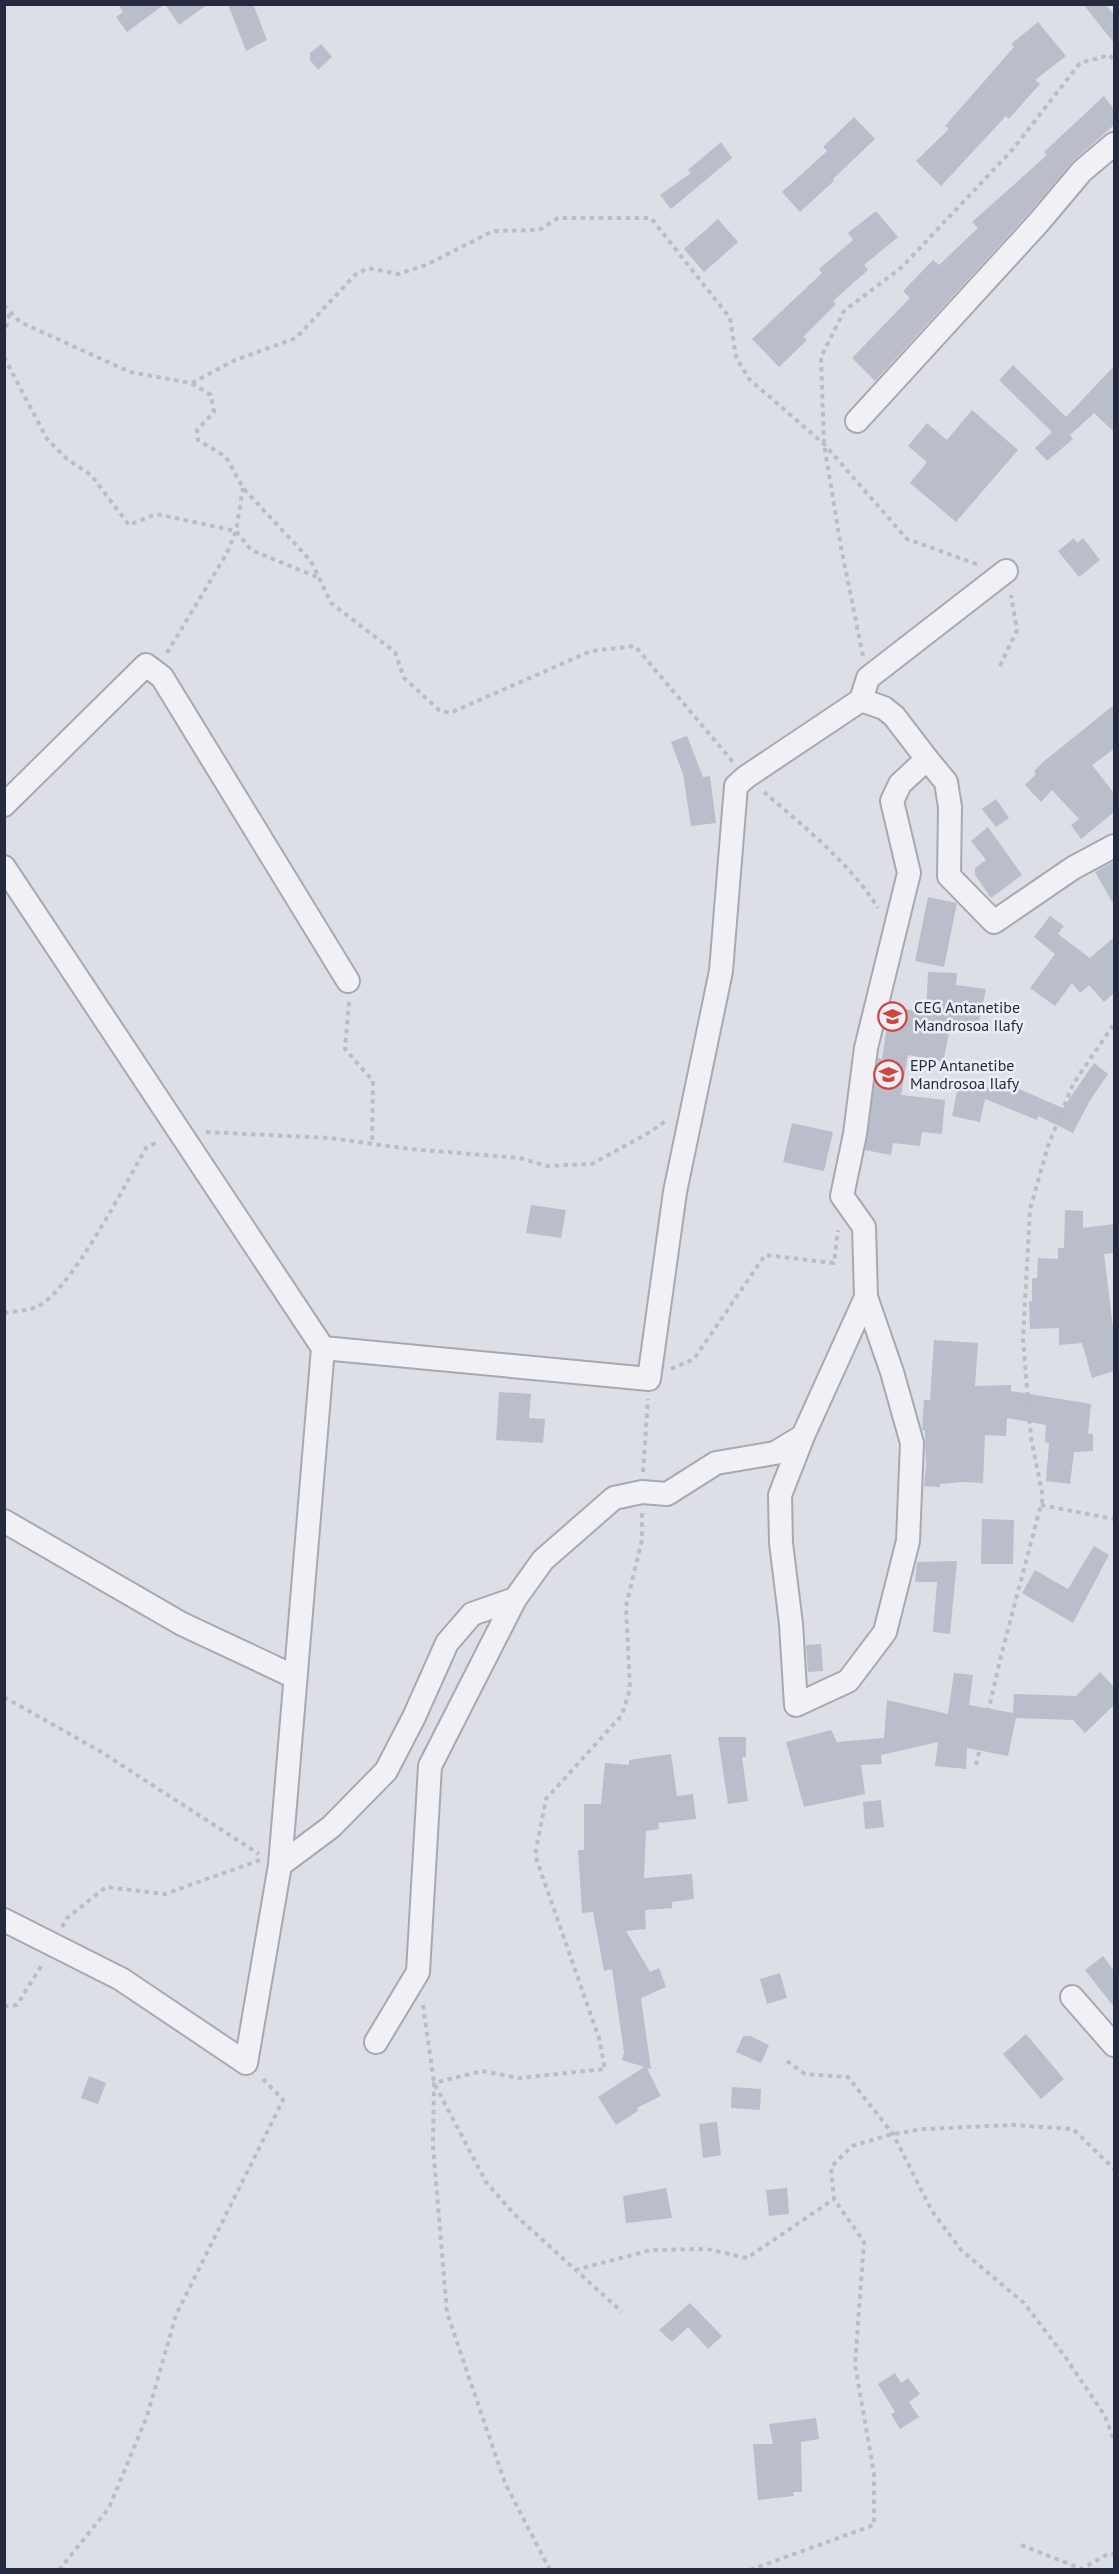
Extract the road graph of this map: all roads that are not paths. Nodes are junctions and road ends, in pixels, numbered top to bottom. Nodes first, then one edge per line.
1 (1114, 144) edge
2 (857, 421) dead end
3 (1006, 571) road end
4 (861, 700) junction
5 (927, 759) junction
6 (4, 805) edge
7 (1114, 846) edge
8 (4, 867) edge
9 (348, 981) road end
10 (866, 1297) junction
11 (323, 1348) junction
12 (803, 1436) junction
13 (4, 1521) edge
14 (515, 1599) junction
15 (296, 1677) junction
16 (280, 1865) junction
17 (4, 1920) edge
18 (1072, 1997) dead end
19 (376, 2042) dead end
20 (1114, 2045) edge

1 - 2 street
3 - 4 street
4 - 5 street
4 - 11 street
5 - 7 street
5 - 10 street
6 - 9 street
8 - 11 street
10 - 12 street
10 - 12 street
11 - 15 street
12 - 14 street
13 - 15 street
14 - 16 street
14 - 19 street
15 - 16 street
16 - 17 street
18 - 20 street

